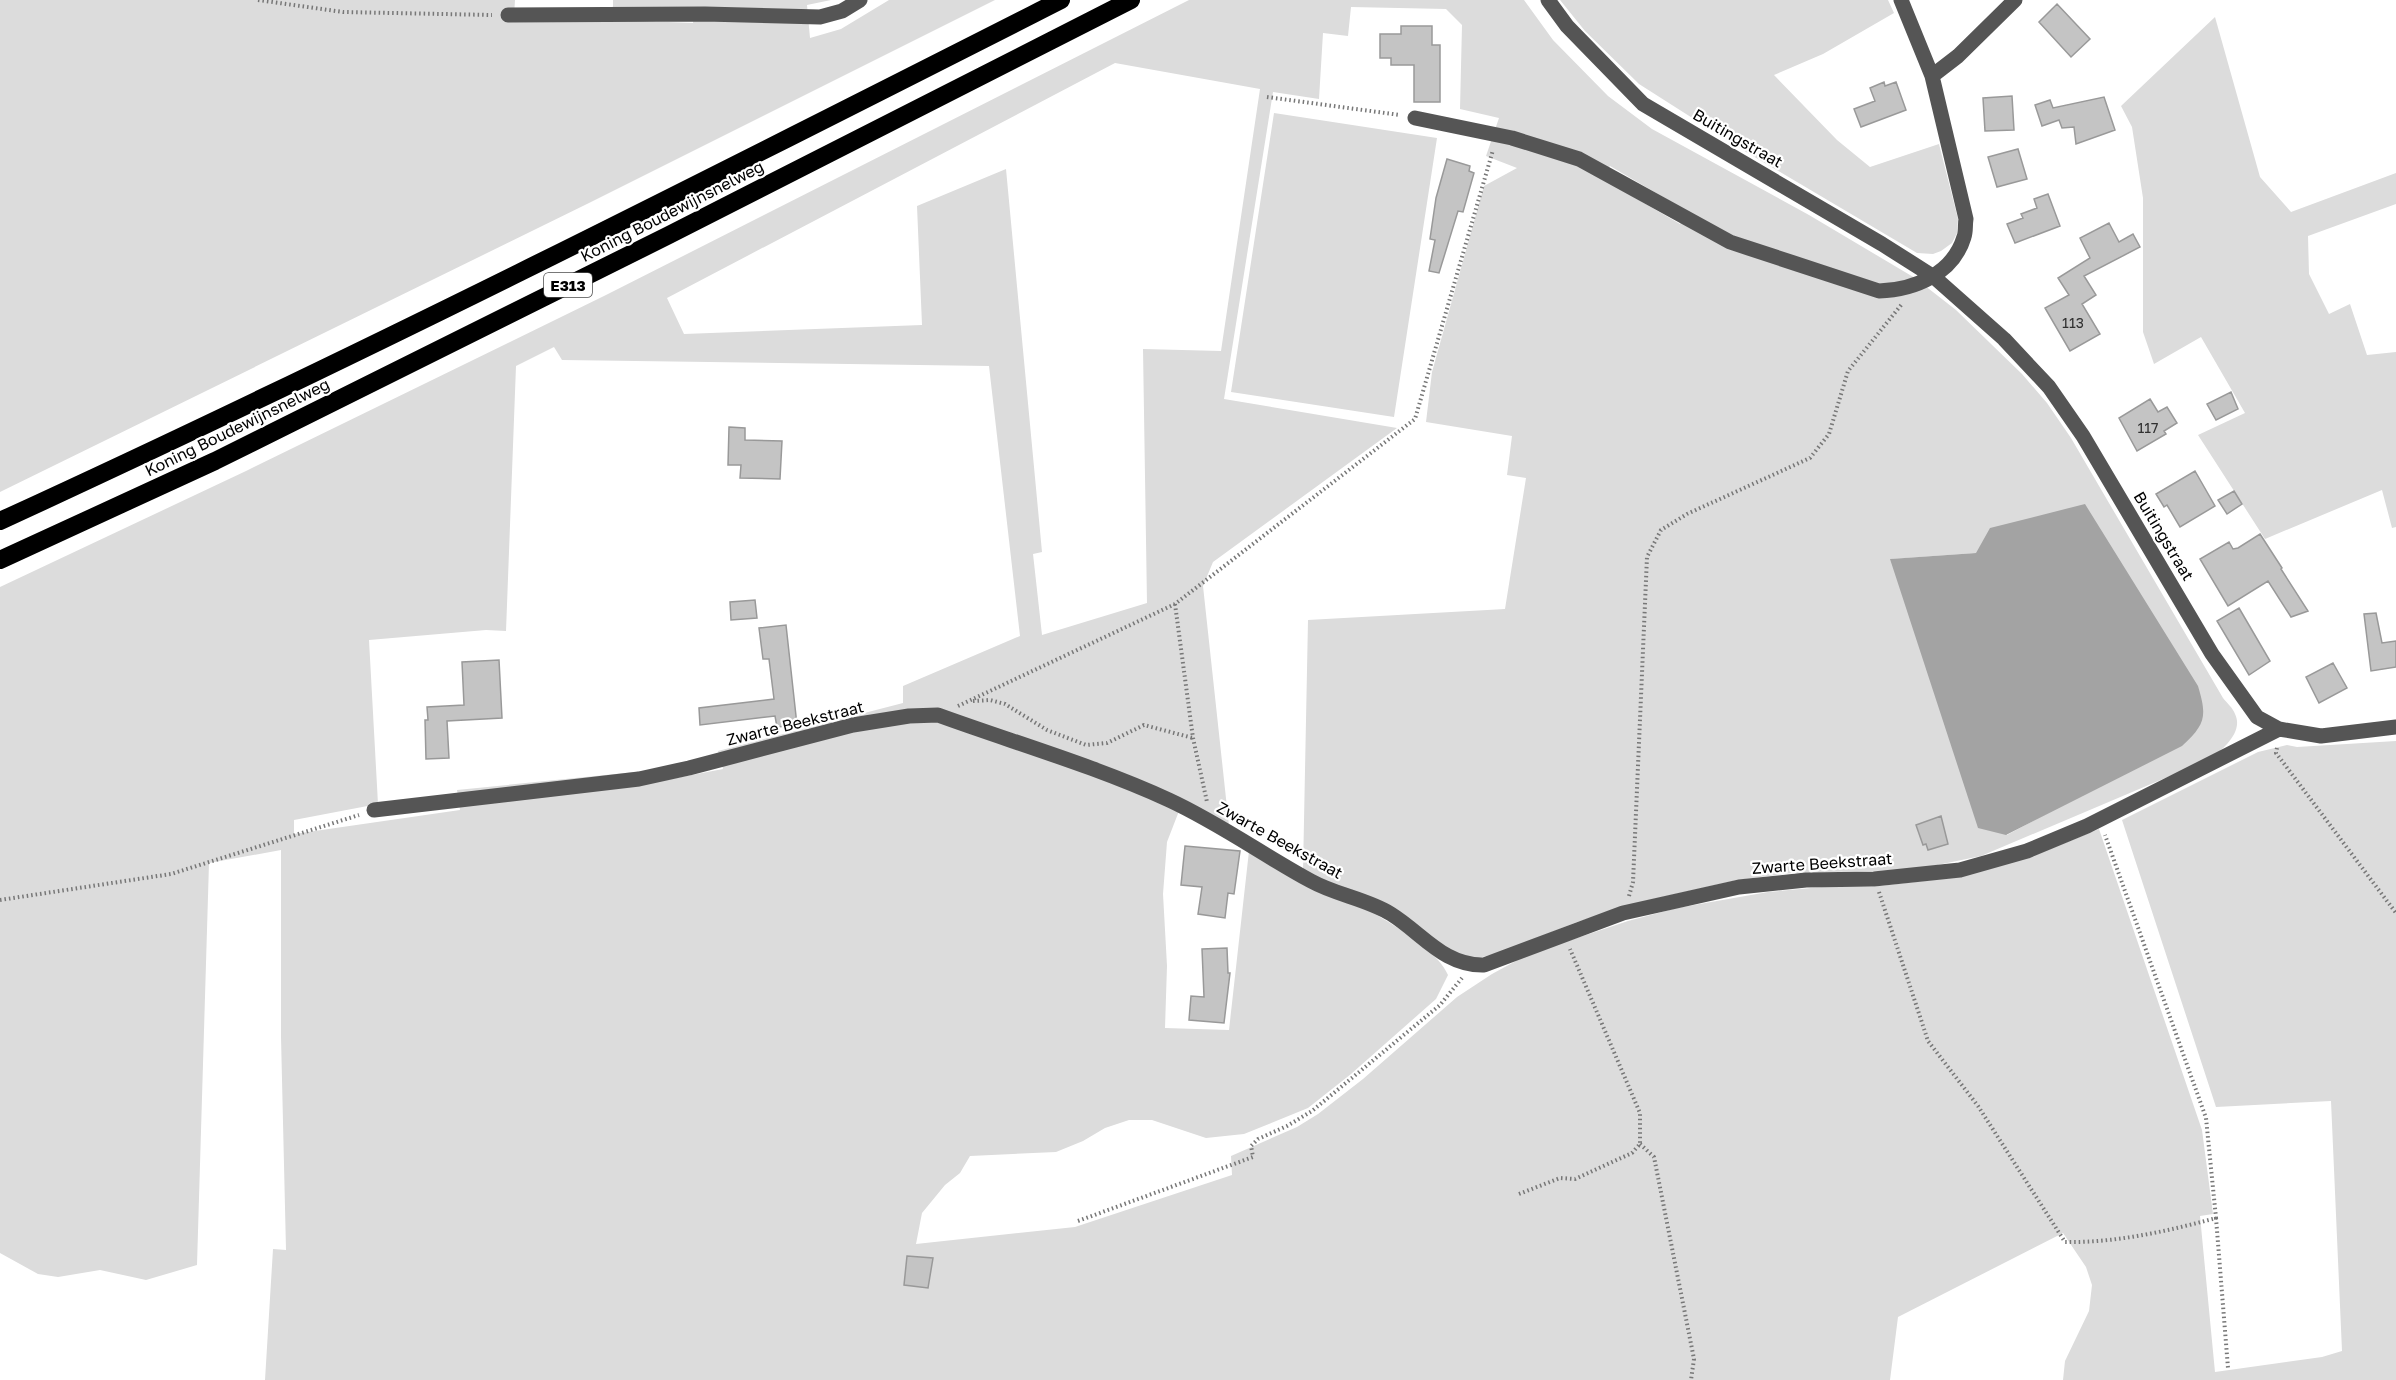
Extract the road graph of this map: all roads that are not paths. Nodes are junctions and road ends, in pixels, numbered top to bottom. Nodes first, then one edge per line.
1 (860, 0) edge
2 (1061, 0) edge
3 (1131, 0) edge
4 (1548, 0) edge
5 (1901, 0) edge
6 (2015, 0) edge
7 (508, 15) road end
8 (1932, 76) junction
9 (1415, 118) road end
10 (1927, 280) junction
11 (0, 521) edge
12 (0, 560) edge
13 (2396, 727) edge
14 (2279, 729) junction
15 (374, 810) road end

1 - 7 street
2 - 11 highway, Koning Boudewijnsnelweg / E313
3 - 12 highway, Koning Boudewijnsnelweg / E313
4 - 10 street, Buitingstraat
5 - 8 street
6 - 8 street
8 - 10 street
9 - 10 street
10 - 14 street, Buitingstraat
13 - 14 street, Buitingstraat
14 - 15 street, Zwarte Beekstraat

